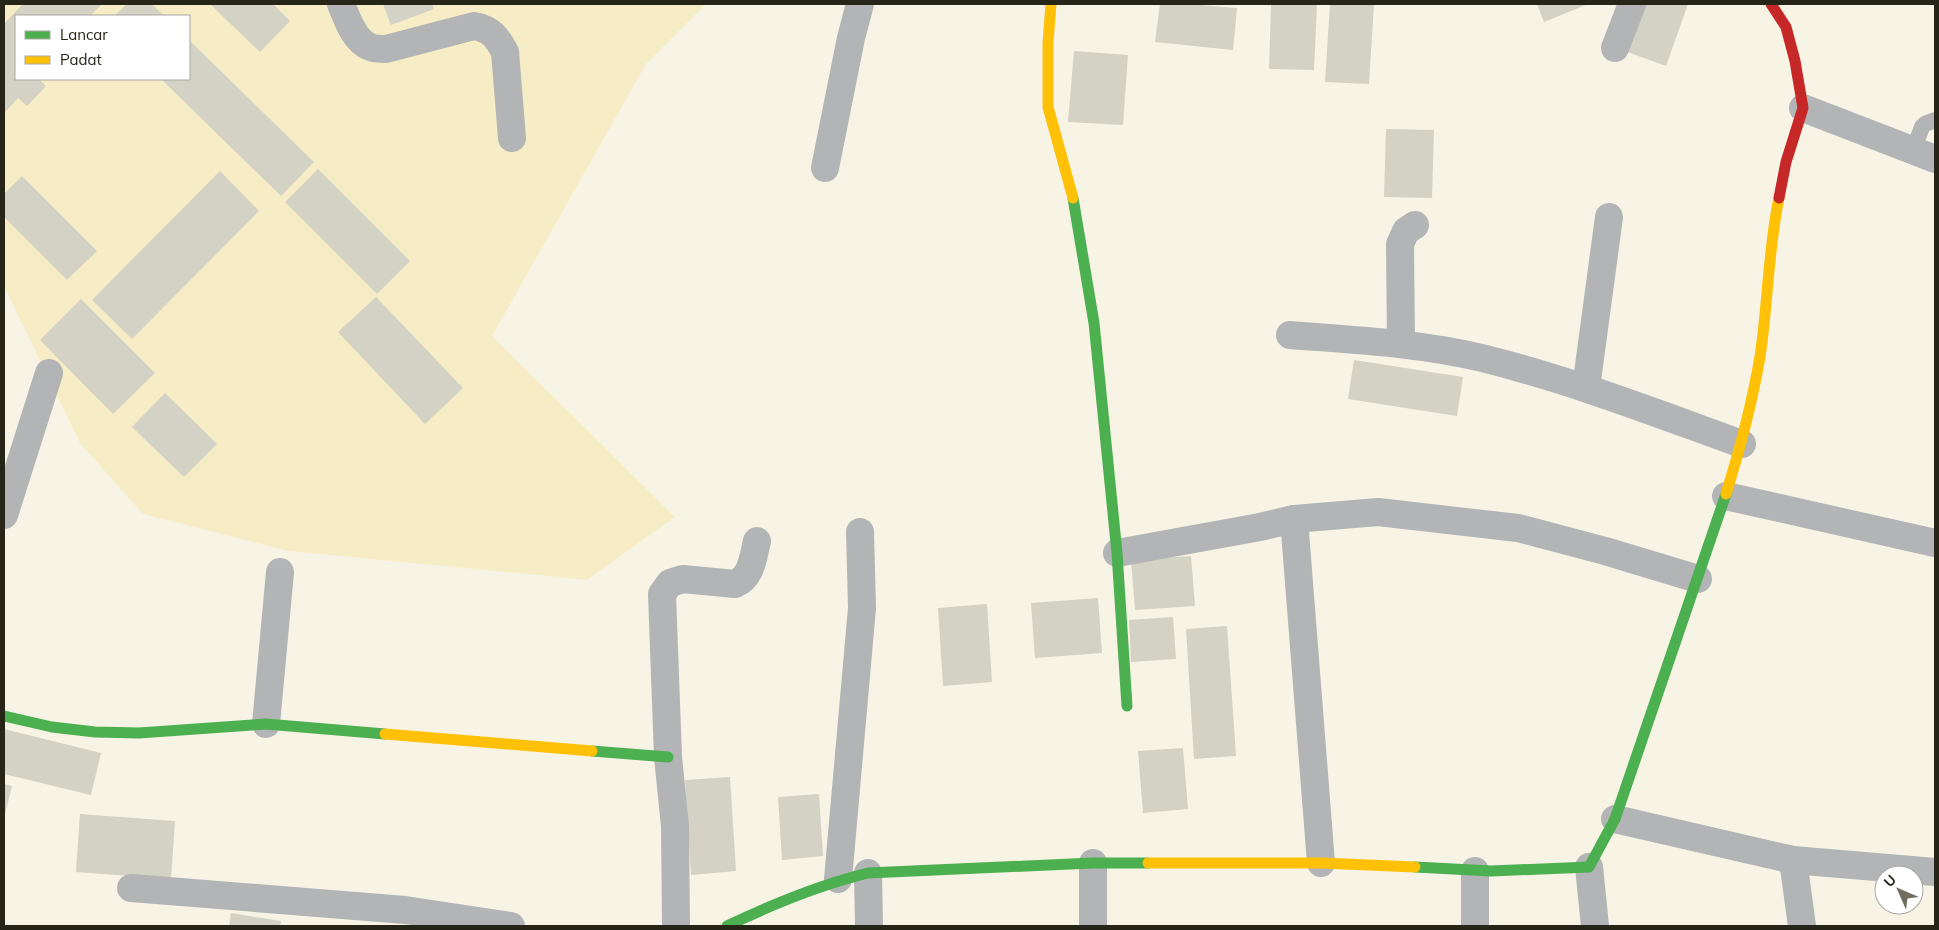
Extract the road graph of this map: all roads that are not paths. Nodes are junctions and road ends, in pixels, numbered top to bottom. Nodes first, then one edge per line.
1 (341, 4) edge
2 (860, 4) edge
3 (1051, 4) edge
4 (1632, 4) edge
5 (1771, 4) edge
6 (1616, 48) dead end
7 (1803, 108) junction
8 (1935, 120) edge
9 (512, 138) dead end
10 (1924, 155) edge
11 (825, 168) dead end
12 (1609, 217) dead end
13 (1415, 225) dead end
14 (1290, 335) dead end
15 (1401, 344) junction
16 (50, 373) dead end
17 (1586, 388) junction
18 (1742, 444) junction
19 (1726, 496) junction
20 (4, 514) edge
21 (1294, 519) junction
22 (860, 532) dead end
23 (757, 541) dead end
24 (1935, 542) edge
25 (1116, 554) junction
26 (280, 572) dead end
27 (1698, 579) junction
28 (1127, 706) dead end
29 (4, 716) edge
30 (266, 724) junction
31 (668, 757) junction
32 (1615, 819) junction
33 (1793, 860) junction
34 (1093, 863) junction
35 (1321, 863) junction
36 (1589, 868) junction
37 (1475, 871) junction
38 (1935, 872) edge
39 (868, 873) junction
40 (838, 879) junction
41 (131, 888) dead end
42 (511, 926) edge
43 (676, 926) edge
44 (727, 926) edge
45 (869, 926) edge
46 (1093, 926) edge
47 (1475, 926) edge
48 (1595, 926) edge
49 (1802, 926) edge

1 - 9 street
2 - 11 street
3 - 25 street
4 - 6 street
5 - 7 street
7 - 10 street
7 - 18 street
8 - 10 lane
12 - 17 street
13 - 15 street
14 - 15 street
15 - 17 street
16 - 20 street
17 - 18 street
18 - 19 street
19 - 24 street
19 - 27 street
21 - 25 street
21 - 27 street
21 - 35 street
22 - 40 street
23 - 31 street
25 - 28 street
26 - 30 street
27 - 32 street
29 - 30 street
30 - 31 street
31 - 43 street
32 - 33 street
32 - 36 street
33 - 38 street
33 - 49 street
34 - 35 street
34 - 39 street
34 - 46 street
35 - 37 street
36 - 37 street
36 - 48 street
37 - 47 street
39 - 40 street
39 - 45 street
40 - 44 street
41 - 42 street

